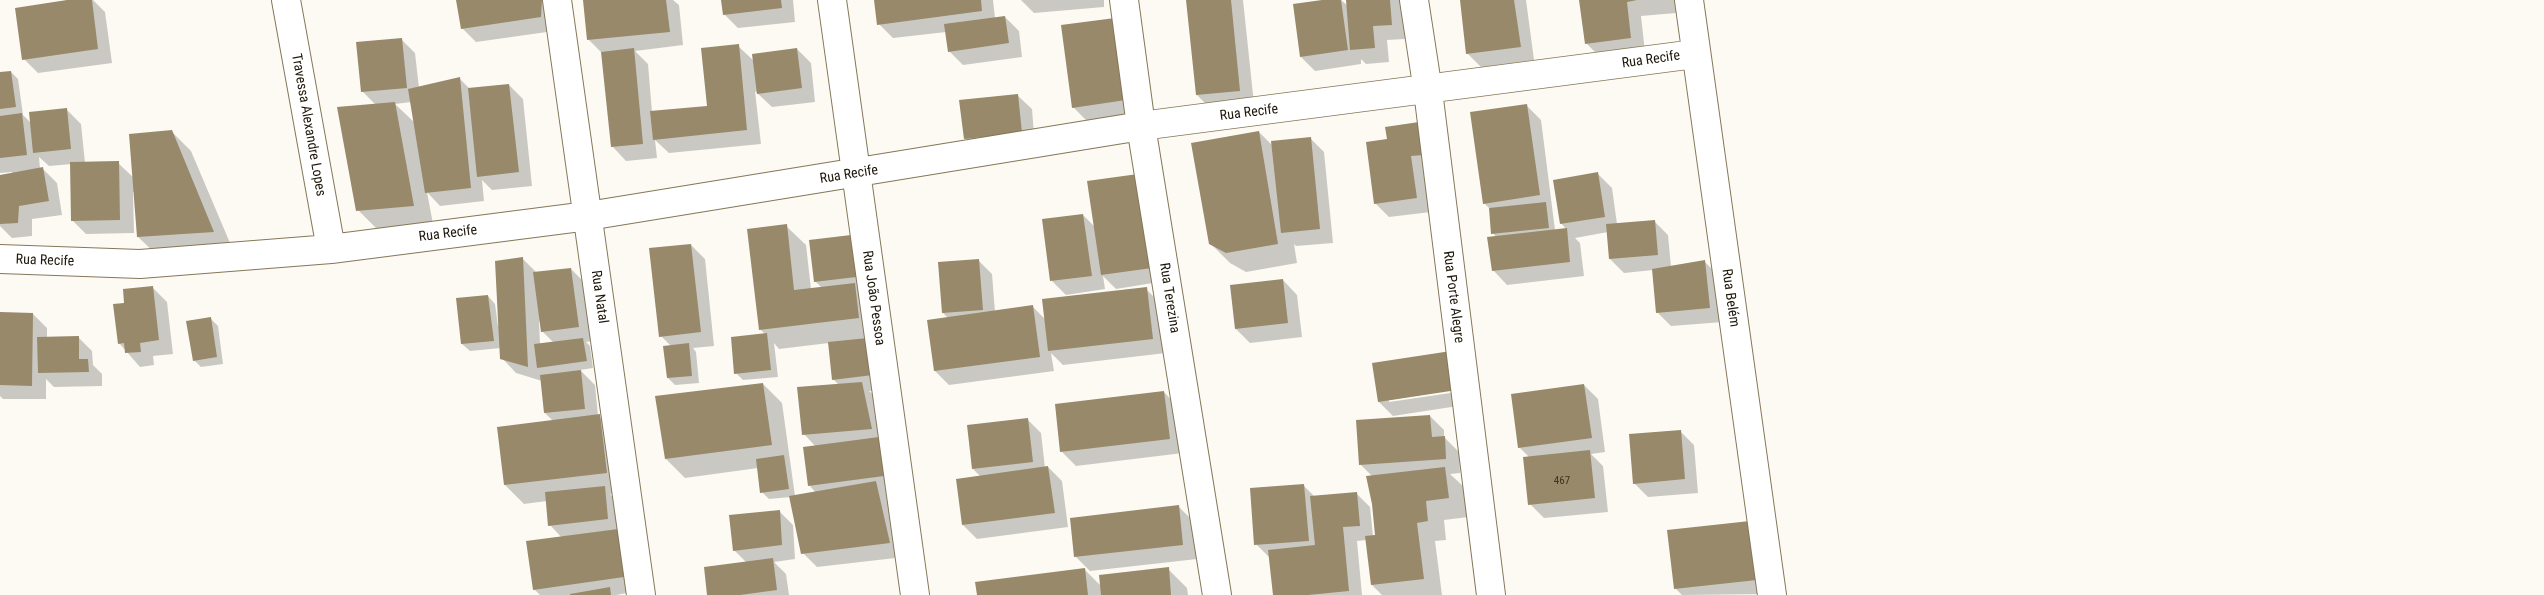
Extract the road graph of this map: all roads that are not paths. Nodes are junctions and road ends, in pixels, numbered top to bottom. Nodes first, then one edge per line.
1 (286, 0) edge
2 (557, 0) edge
3 (832, 0) edge
4 (1124, 0) edge
5 (1414, 0) edge
6 (1689, 0) edge
7 (1695, 54) junction
8 (1428, 91) junction
9 (1141, 126) junction
10 (856, 174) junction
11 (588, 216) junction
12 (331, 250) junction
13 (0, 258) edge
14 (641, 595) edge
15 (915, 595) edge
16 (1217, 595) edge
17 (1491, 595) edge
18 (1772, 595) edge

1 - 12 street, Travessa Alexandre Lopes
2 - 11 street, Rua Natal
3 - 10 street, Rua João Pessoa
4 - 9 street, Rua Terezina
5 - 8 street, Rua Porte Alegre
6 - 7 street, Rua Belém
7 - 8 street, Rua Recife
7 - 18 street, Rua Belém
8 - 9 street, Rua Recife
8 - 17 street, Rua Porte Alegre
9 - 10 street, Rua Recife
9 - 16 street, Rua Terezina
10 - 11 street, Rua Recife
10 - 15 street, Rua João Pessoa
11 - 12 street, Rua Recife
11 - 14 street, Rua Natal
12 - 13 street, Rua Recife

